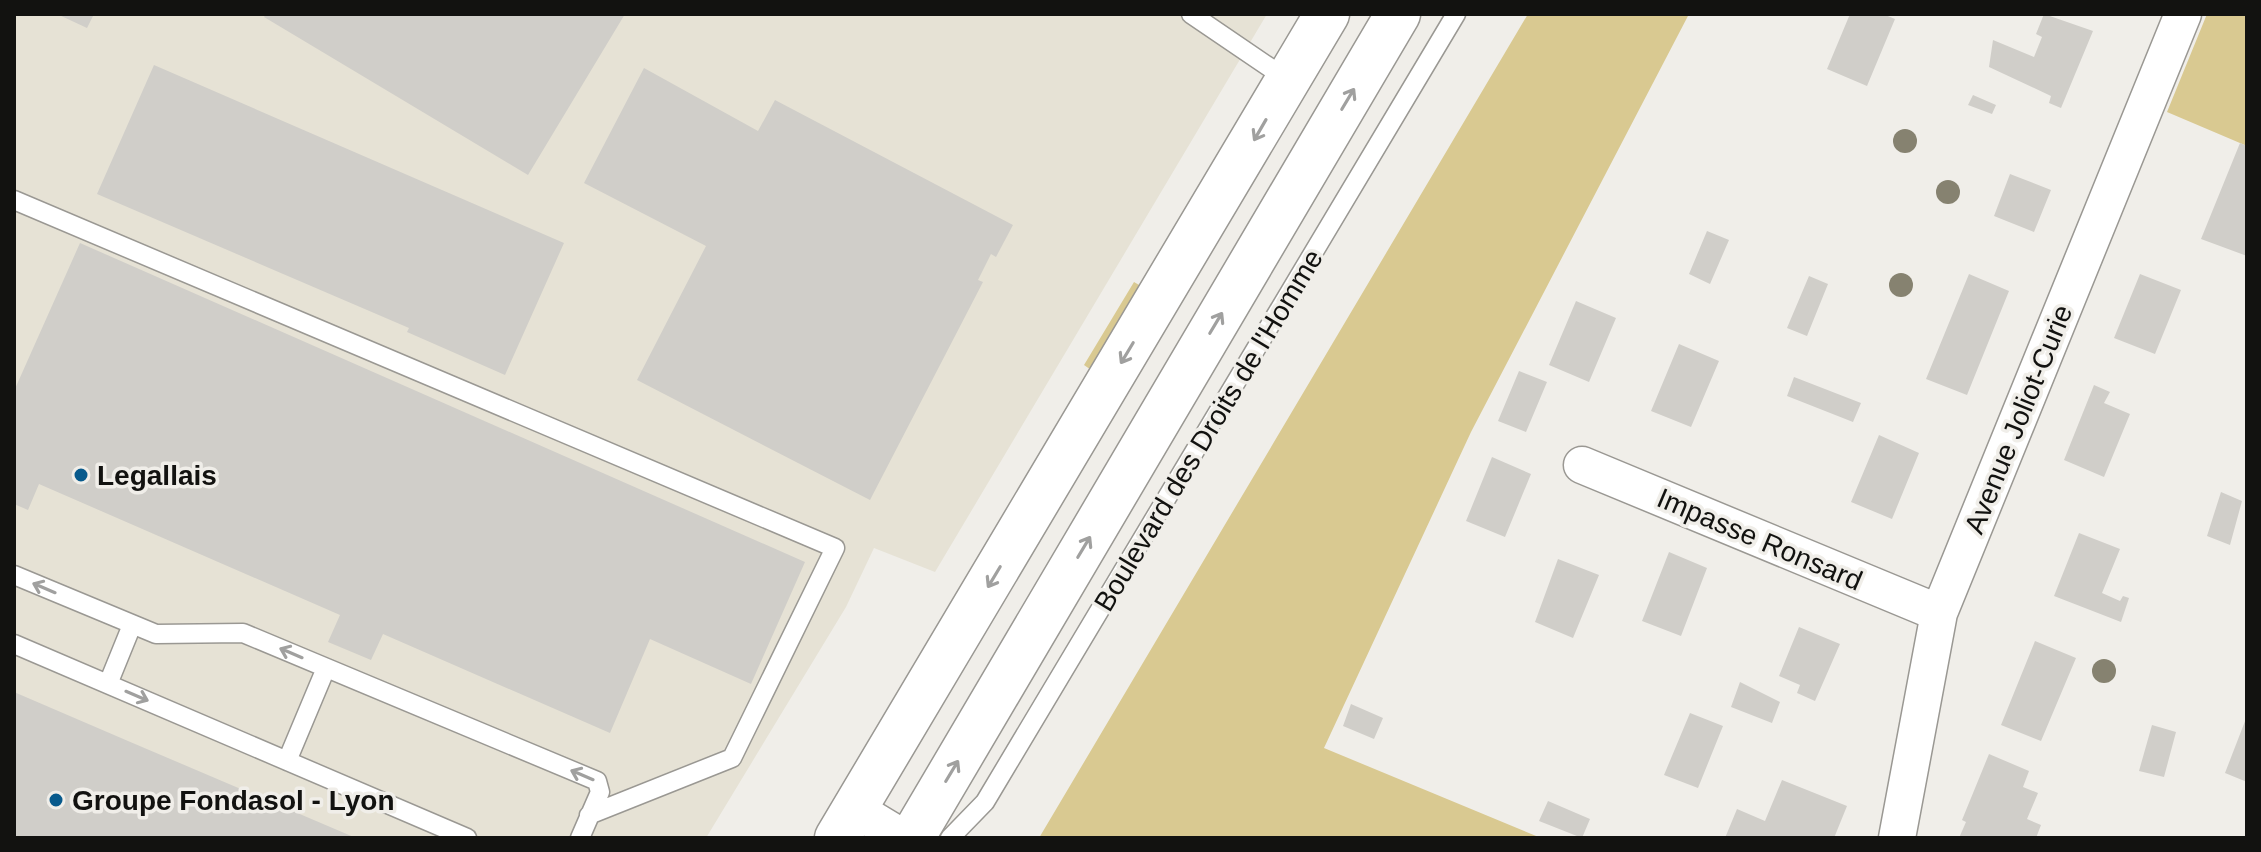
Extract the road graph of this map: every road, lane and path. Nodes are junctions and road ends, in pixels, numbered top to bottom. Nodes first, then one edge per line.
1 (1191, 14) edge
2 (1327, 14) edge
3 (1398, 14) edge
4 (1456, 14) edge
5 (2170, 18) edge
6 (1288, 80) junction
7 (15, 198) edge
8 (1582, 465) dead end
9 (14, 575) edge
10 (1939, 613) junction
11 (132, 625) junction
12 (14, 644) edge
13 (326, 668) junction
14 (108, 684) junction
15 (287, 761) junction
16 (589, 815) junction
17 (846, 824) edge
18 (467, 838) edge
19 (580, 838) edge
20 (903, 838) edge
21 (912, 838) edge
22 (950, 838) edge
23 (1897, 838) edge

1 - 6 lane
2 - 6 main road
21 -> 3 main road, Boulevard des Droits de l'Homme
4 - 22 lane, Boulevard des Droits de l'Homme
5 - 10 street, Avenue Joliot-Curie
6 -> 17 main road
7 - 16 lane
8 - 10 street, Impasse Ronsard
11 -> 9 lane
10 - 23 street, Avenue Joliot-Curie
13 -> 11 lane
11 - 14 lane
12 - 14 lane
13 - 15 lane
16 -> 13 lane
14 -> 15 lane
15 - 18 lane
16 - 19 lane
17 - 20 street

